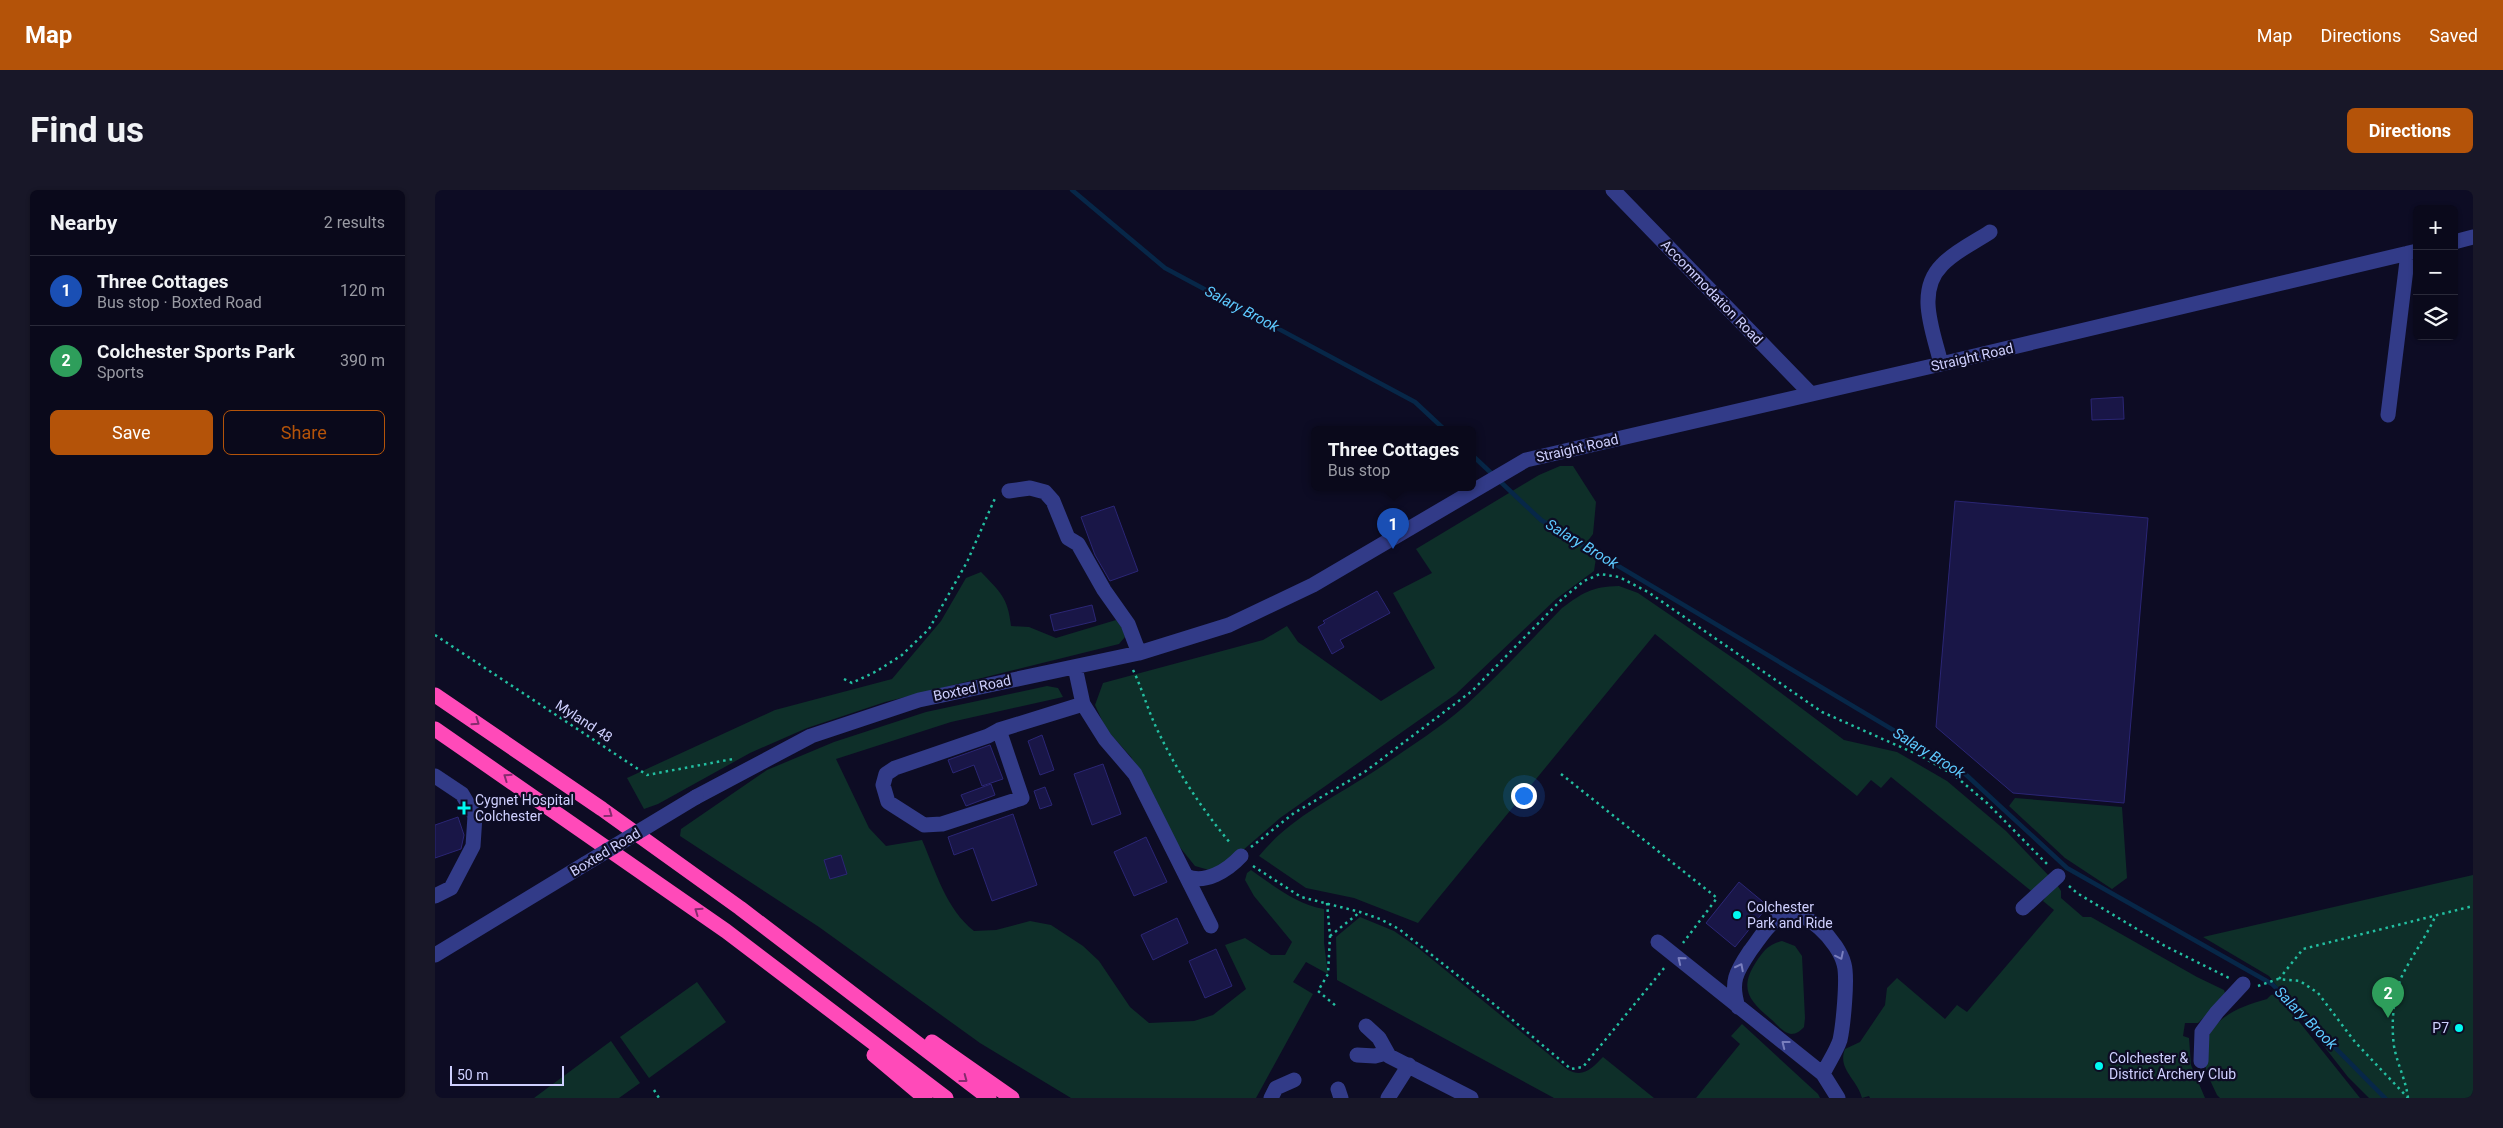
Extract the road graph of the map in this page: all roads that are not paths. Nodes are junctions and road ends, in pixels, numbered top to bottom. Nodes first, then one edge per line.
1 (1613, 190) edge
2 (1990, 232) dead end
3 (2473, 238) edge
4 (2458, 241) edge
5 (2412, 252) edge
6 (1941, 364) junction
7 (1811, 394) junction
8 (2388, 415) dead end
9 (1526, 460) joint
10 (1476, 489) edge
11 (1009, 491) road end
12 (1473, 491) edge
13 (1139, 653) junction
14 (1075, 667) junction
15 (435, 695) edge
16 (1083, 704) junction
17 (435, 729) edge
18 (999, 730) junction
19 (435, 776) edge
20 (1241, 856) road end
21 (1186, 876) junction
22 (2058, 876) road end
23 (435, 896) edge
24 (740, 908) junction
25 (2023, 908) dead end
26 (1211, 926) dead end
27 (727, 931) junction
28 (1658, 942) dead end
29 (435, 955) edge
30 (2243, 984) road end
31 (1738, 1007) junction
32 (1366, 1026) dead end
33 (1357, 1054) dead end
34 (1387, 1054) junction
35 (2201, 1061) dead end
36 (1409, 1064) junction
37 (1823, 1074) junction
38 (1294, 1080) dead end
39 (925, 1098) edge
40 (946, 1098) edge
41 (989, 1098) edge
42 (1012, 1098) edge
43 (1271, 1098) edge
44 (1388, 1098) edge
45 (1469, 1098) edge
46 (1838, 1098) edge

1 - 7 street, Accommodation Road
2 - 6 street
3 - 4 street
5 - 6 street, Straight Road
5 - 8 street
6 - 7 street, Straight Road
7 - 9 street, Straight Road
9 - 10 street, Boxted Road
11 - 13 street
12 - 13 street, Boxted Road
13 - 14 street, Boxted Road
14 - 16 street
14 - 29 street, Boxted Road, bridge
15 -> 24 highway
16 - 18 street
16 - 21 street
27 -> 17 highway
18 - 18 street
19 - 23 street
20 - 21 street
21 - 26 street
22 - 25 street
24 -> 41 highway
24 - 42 highway
27 - 39 highway
27 - 40 highway
31 -> 28 street
30 - 35 street
37 -> 31 street
31 -> 37 street
32 - 34 street
33 - 34 street
34 - 36 street
36 - 44 street
36 - 45 street
37 - 46 street
38 - 43 street

